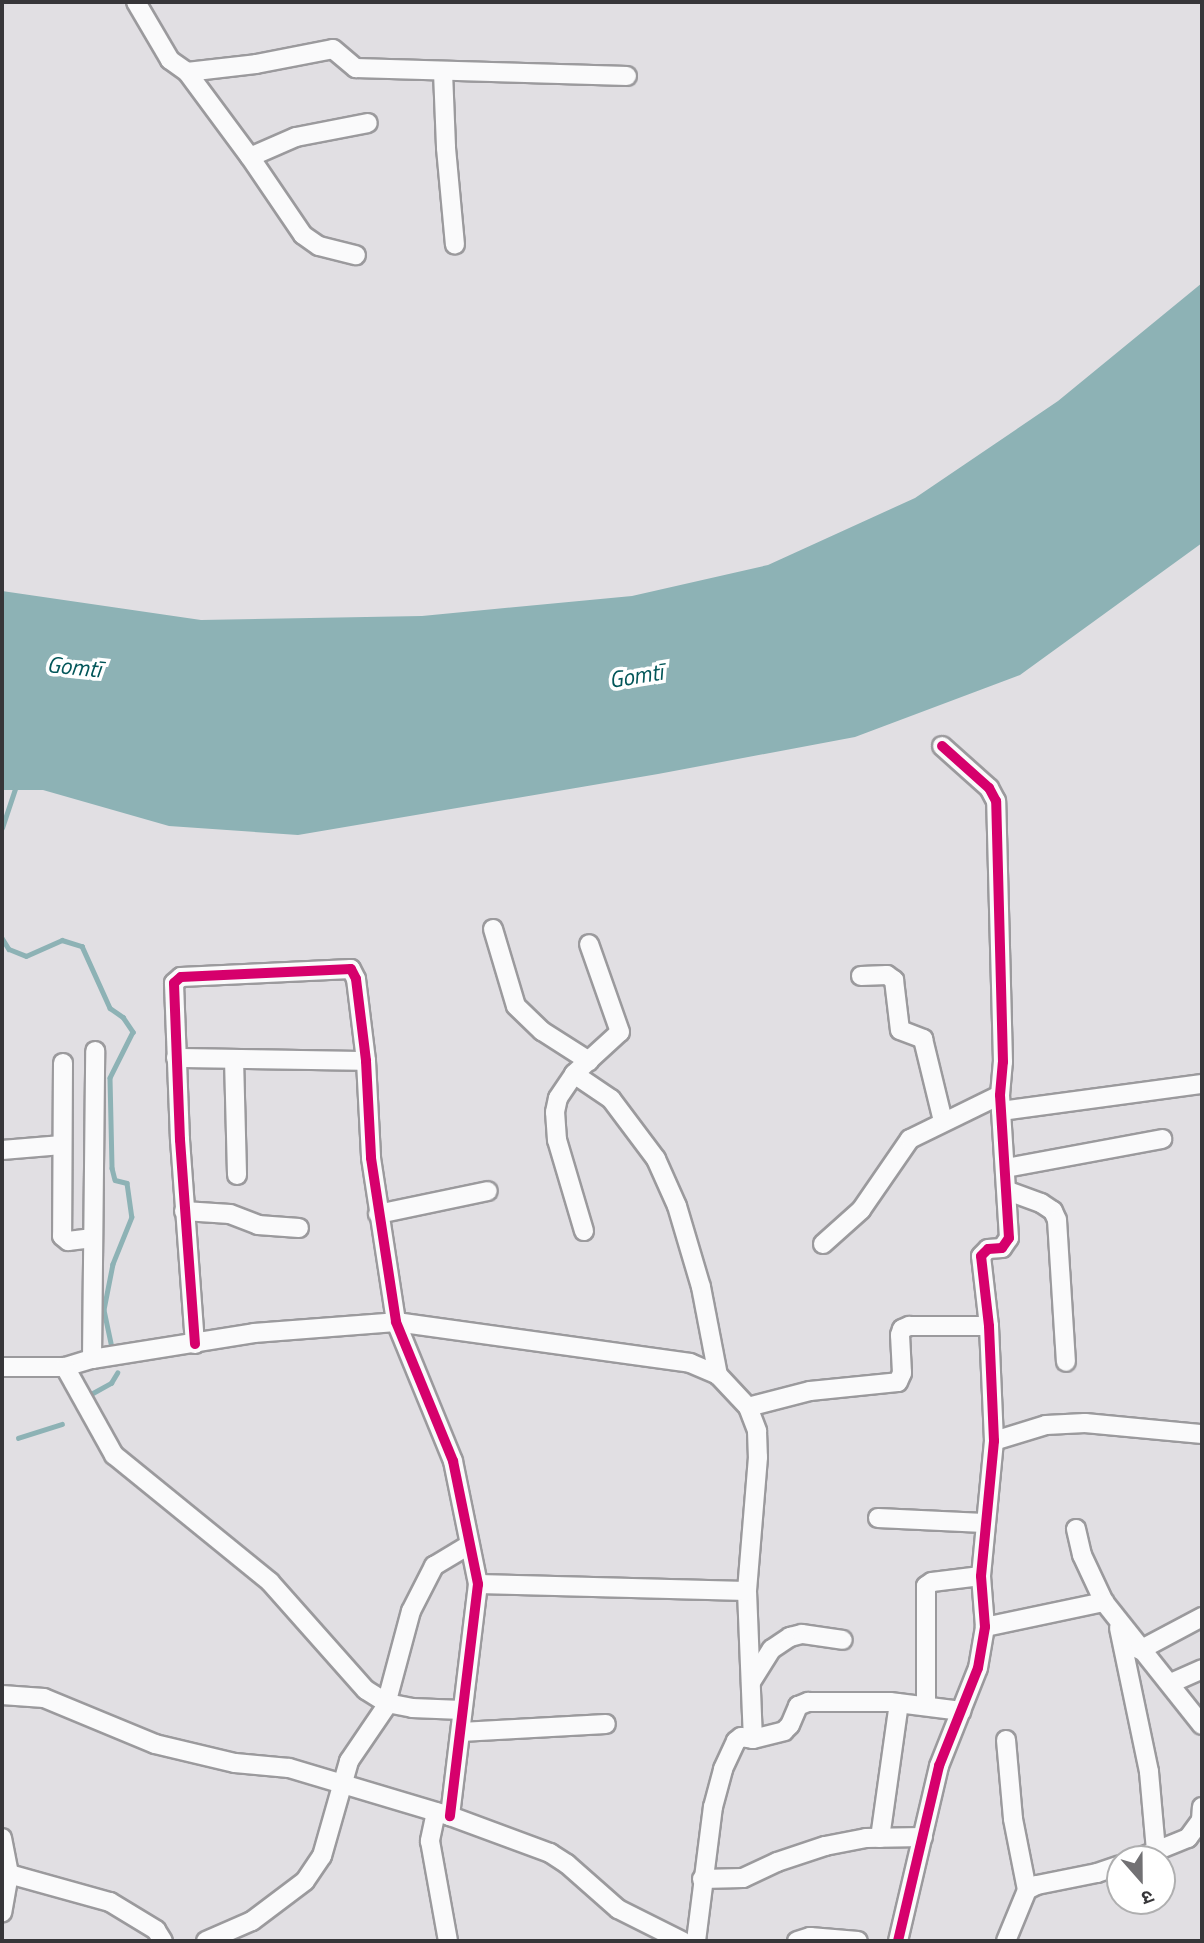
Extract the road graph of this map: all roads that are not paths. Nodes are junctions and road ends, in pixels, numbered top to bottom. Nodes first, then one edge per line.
1 (136, 2) edge
2 (187, 72) junction
3 (443, 72) junction
4 (627, 76) dead end
5 (368, 123) dead end
6 (250, 157) junction
7 (455, 244) dead end
8 (356, 255) dead end
9 (942, 746) dead end
10 (493, 929) dead end
11 (589, 944) dead end
12 (861, 976) dead end
13 (95, 1051) dead end
14 (176, 1058) junction
15 (234, 1059) junction
16 (366, 1061) junction
17 (589, 1061) junction
18 (63, 1063) dead end
19 (574, 1074) junction
20 (1202, 1084) edge
21 (1001, 1103) junction
22 (943, 1121) junction
23 (1162, 1139) dead end
24 (62, 1145) junction
25 (2, 1150) edge
26 (1006, 1168) junction
27 (237, 1175) dead end
28 (488, 1191) dead end
29 (1008, 1192) junction
30 (184, 1211) junction
31 (378, 1214) junction
32 (299, 1228) dead end
33 (584, 1231) dead end
34 (93, 1238) junction
35 (823, 1244) dead end
36 (396, 1322) junction
37 (989, 1326) junction
38 (195, 1344) junction
39 (92, 1359) junction
40 (1066, 1362) dead end
41 (2, 1367) edge
42 (65, 1367) junction
43 (718, 1376) junction
44 (748, 1407) junction
45 (1202, 1434) edge
46 (994, 1441) junction
47 (878, 1518) dead end
48 (984, 1522) junction
49 (1076, 1529) dead end
50 (469, 1545) junction
51 (981, 1576) junction
52 (478, 1584) junction
53 (747, 1591) junction
54 (1104, 1602) junction
55 (1202, 1617) edge
56 (1118, 1622) junction
57 (985, 1627) junction
58 (843, 1640) dead end
59 (1140, 1650) junction
60 (1202, 1669) edge
61 (751, 1682) junction
62 (1171, 1683) junction
63 (2, 1695) edge
64 (899, 1703) junction
65 (926, 1704) junction
66 (384, 1710) junction
67 (462, 1710) junction
68 (961, 1711) junction
69 (606, 1724) dead end
70 (1202, 1725) edge
71 (461, 1732) junction
72 (752, 1739) junction
73 (1006, 1740) dead end
74 (343, 1782) junction
75 (1202, 1807) edge
76 (443, 1814) junction
77 (923, 1837) junction
78 (2, 1838) edge
79 (880, 1838) junction
80 (1195, 1841) edge
81 (1155, 1845) edge
82 (1176, 1846) edge
83 (1106, 1870) edge
84 (9, 1874) junction
85 (702, 1879) junction
86 (1027, 1890) junction
87 (2, 1912) edge
88 (163, 1941) edge
89 (206, 1941) edge
90 (448, 1941) edge
91 (682, 1941) edge
92 (696, 1941) edge
93 (797, 1941) edge
94 (858, 1941) edge
95 (898, 1941) edge
96 (1006, 1941) edge

1 - 2 street
2 - 3 street
2 - 6 street
3 - 4 street
3 - 7 street
5 - 6 street
6 - 8 street
9 - 21 street
10 - 17 street
11 - 17 street
12 - 22 street
13 - 34 street
14 - 15 street
14 - 16 street
14 - 30 street
15 - 16 street
15 - 27 street
16 - 31 street
17 - 19 street
18 - 24 street
19 - 33 street
19 - 43 street
20 - 21 street
21 - 22 street
21 - 26 street
22 - 35 street
23 - 26 street
24 - 25 street
24 - 34 street
26 - 29 street
28 - 31 street
29 - 37 street
29 - 40 street
30 - 32 street
30 - 38 street
31 - 36 street
34 - 39 street
36 - 38 street
36 - 43 street
36 - 50 street
37 - 44 street
37 - 46 street
38 - 39 street
39 - 42 street
41 - 42 street
42 - 66 street
43 - 44 street
44 - 53 street
45 - 46 street
46 - 48 street
47 - 48 street
48 - 51 street
49 - 54 street
50 - 52 street
50 - 66 street
51 - 57 street
51 - 65 street
52 - 53 street
52 - 67 street
53 - 61 street
54 - 56 street
54 - 57 street
55 - 59 street
56 - 59 street
56 - 81 street
57 - 68 street
58 - 61 street
59 - 62 street
60 - 62 street
61 - 72 street
62 - 70 street
63 - 74 street
64 - 65 street
64 - 72 street
64 - 79 street
65 - 68 street
66 - 67 street
66 - 74 street
67 - 71 street
68 - 77 street
69 - 71 street
71 - 76 street
72 - 85 street
73 - 86 street
74 - 76 street
74 - 89 street
75 - 80 street
76 - 90 street
76 - 91 street
77 - 79 street
77 - 95 street
78 - 84 street
79 - 85 street
80 - 82 street
83 - 86 street
84 - 87 street
84 - 88 street
85 - 92 street
86 - 96 street
93 - 94 street

